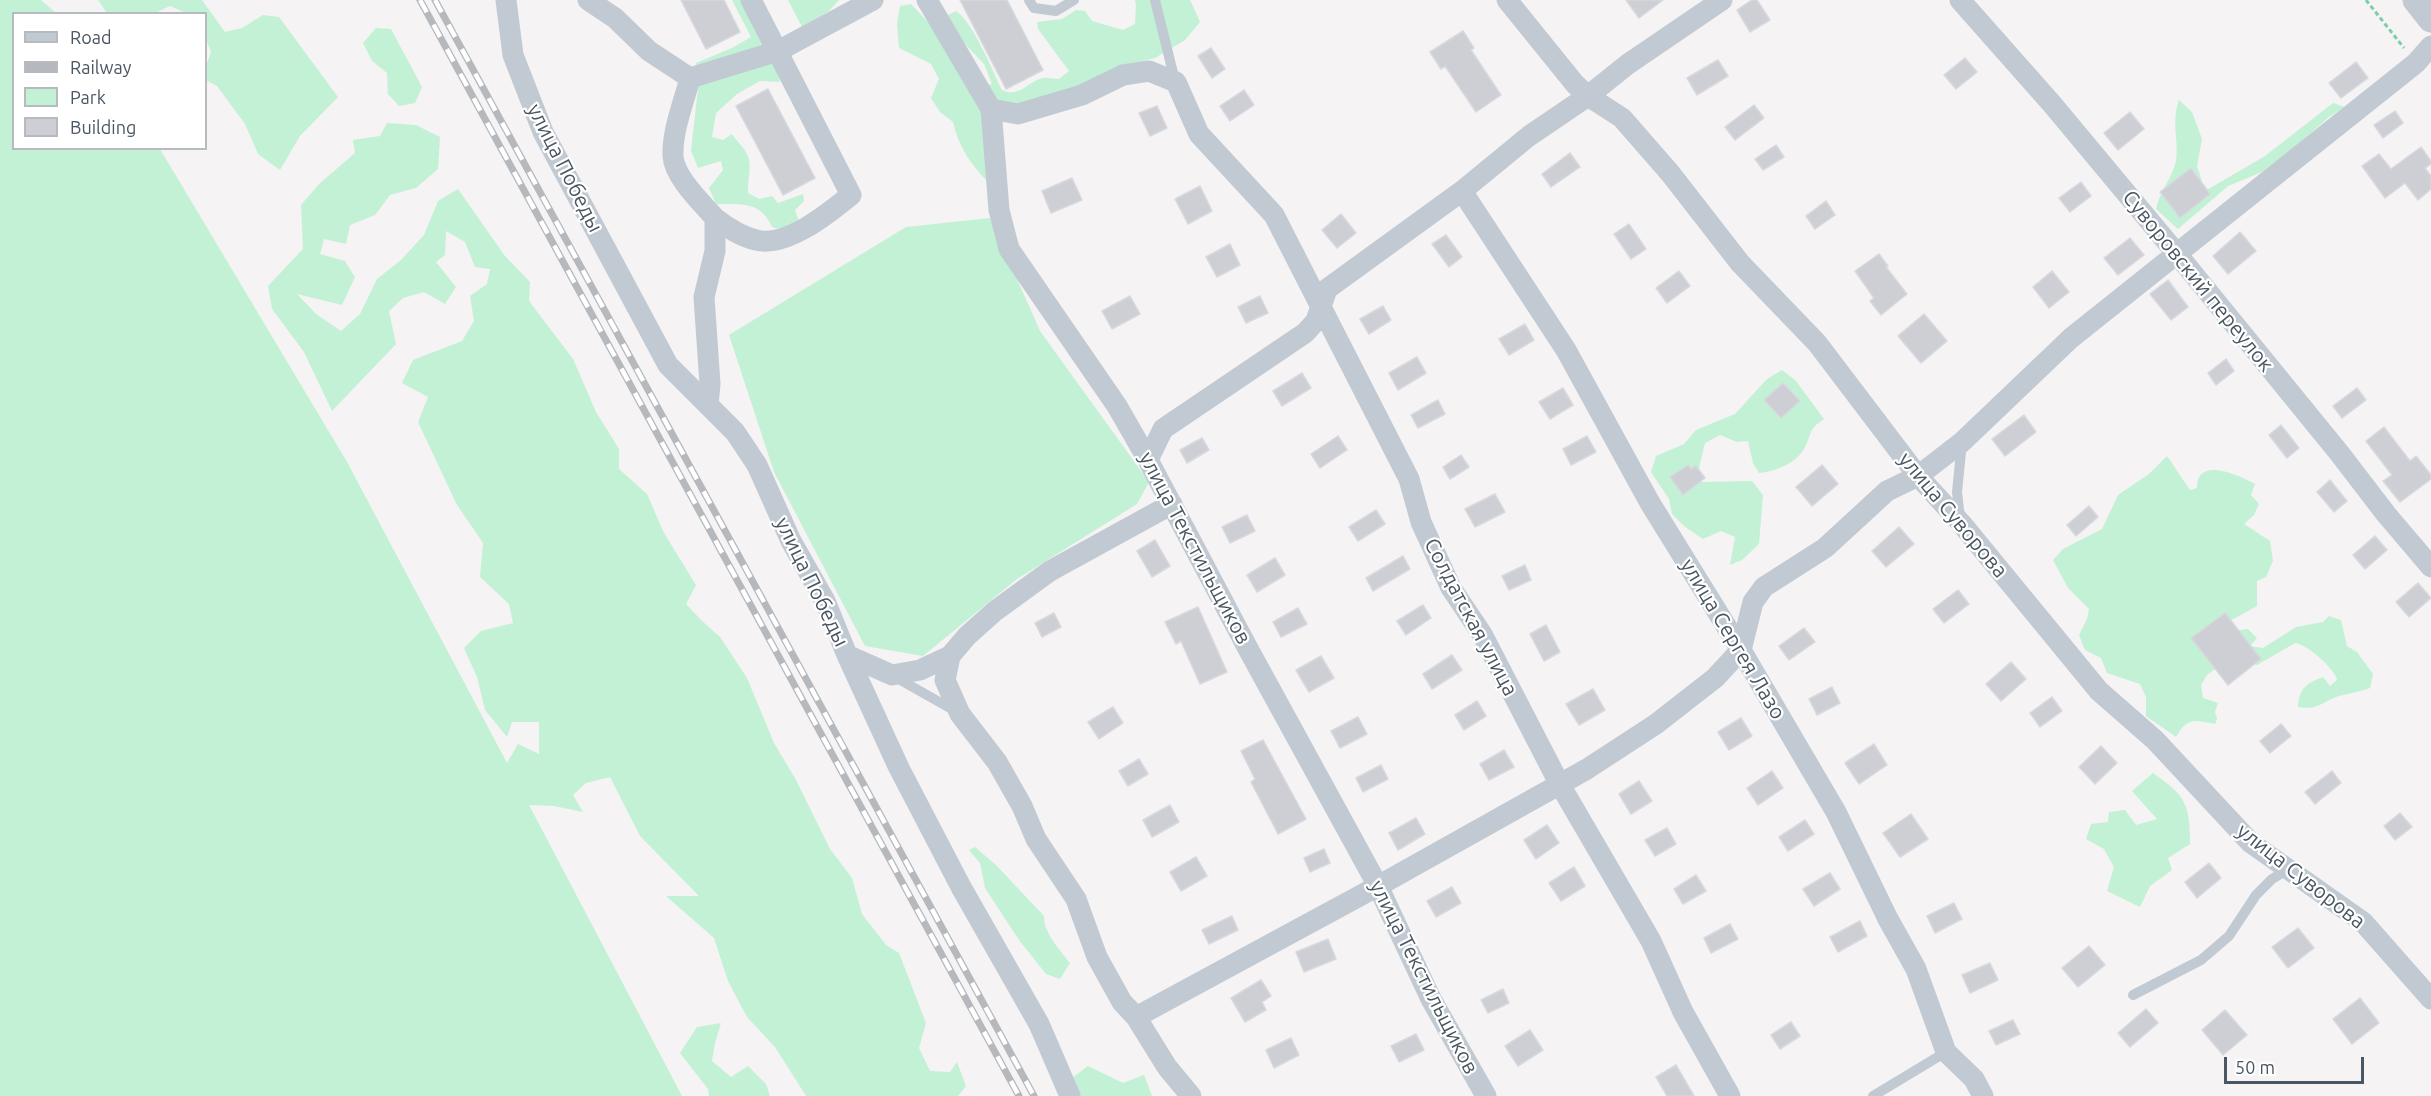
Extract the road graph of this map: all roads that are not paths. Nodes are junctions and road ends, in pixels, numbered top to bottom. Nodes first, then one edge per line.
1 (506, 0) edge
2 (588, 0) edge
3 (751, 0) edge
4 (873, 0) edge
5 (927, 0) edge
6 (1029, 0) edge
7 (1074, 0) edge
8 (1155, 0) edge
9 (1507, 0) edge
10 (1722, 0) edge
11 (1960, 0) edge
12 (2416, 0) edge
13 (2431, 19) edge
14 (2431, 46) edge
15 (777, 51) junction
16 (690, 78) junction
17 (1176, 82) junction
18 (1588, 96) junction
19 (991, 109) junction
20 (1462, 191) junction
21 (715, 218) junction
22 (2177, 254) junction
23 (1322, 306) junction
24 (708, 405) junction
25 (1962, 441) junction
26 (1148, 460) junction
27 (1918, 476) junction
28 (1172, 504) junction
29 (1961, 523) junction
30 (2431, 567) edge
31 (1741, 650) junction
32 (847, 655) junction
33 (950, 656) junction
34 (892, 675) junction
35 (960, 714) junction
36 (1558, 783) junction
37 (2287, 870) junction
38 (1378, 886) junction
39 (2133, 995) dead end
40 (2431, 999) edge
41 (1136, 1017) junction
42 (1946, 1052) junction
43 (1070, 1096) edge
44 (1191, 1096) edge
45 (1485, 1096) edge
46 (1730, 1096) edge
47 (1873, 1096) edge
48 (1983, 1096) edge

1 - 24 street, улица Победы
2 - 16 street
3 - 15 street
4 - 15 street
5 - 19 street, улица Текстильщиков
6 - 7 lane
8 - 17 lane
9 - 18 street, улица Суворова
10 - 18 street
11 - 22 street, Суворовский переулок
12 - 13 street
14 - 22 street
15 - 16 street
15 - 21 street
16 - 21 street
17 - 19 street
17 - 23 street, Солдатская улица
18 - 20 street
18 - 27 street, улица Суворова
19 - 26 street, улица Текстильщиков
20 - 23 street
20 - 31 street, улица Сергея Лазо
21 - 24 street
22 - 25 street
22 - 30 street, Суворовский переулок
23 - 26 street
23 - 36 street, Солдатская улица
24 - 32 street, улица Победы
25 - 27 street
25 - 29 lane
26 - 28 street, улица Текстильщиков
27 - 29 street, улица Суворова
27 - 31 street
28 - 33 street
28 - 38 street, улица Текстильщиков
29 - 37 street, улица Суворова
31 - 36 street
31 - 42 street, улица Сергея Лазо
32 - 34 street, улица Победы
32 - 43 street
33 - 34 street
33 - 35 street
34 - 35 lane
35 - 41 street
36 - 38 street
36 - 46 street, Солдатская улица
37 - 39 lane
37 - 40 street, улица Суворова
38 - 41 street
38 - 45 street, улица Текстильщиков
41 - 44 street
42 - 47 lane
42 - 48 street, улица Сергея Лазо

